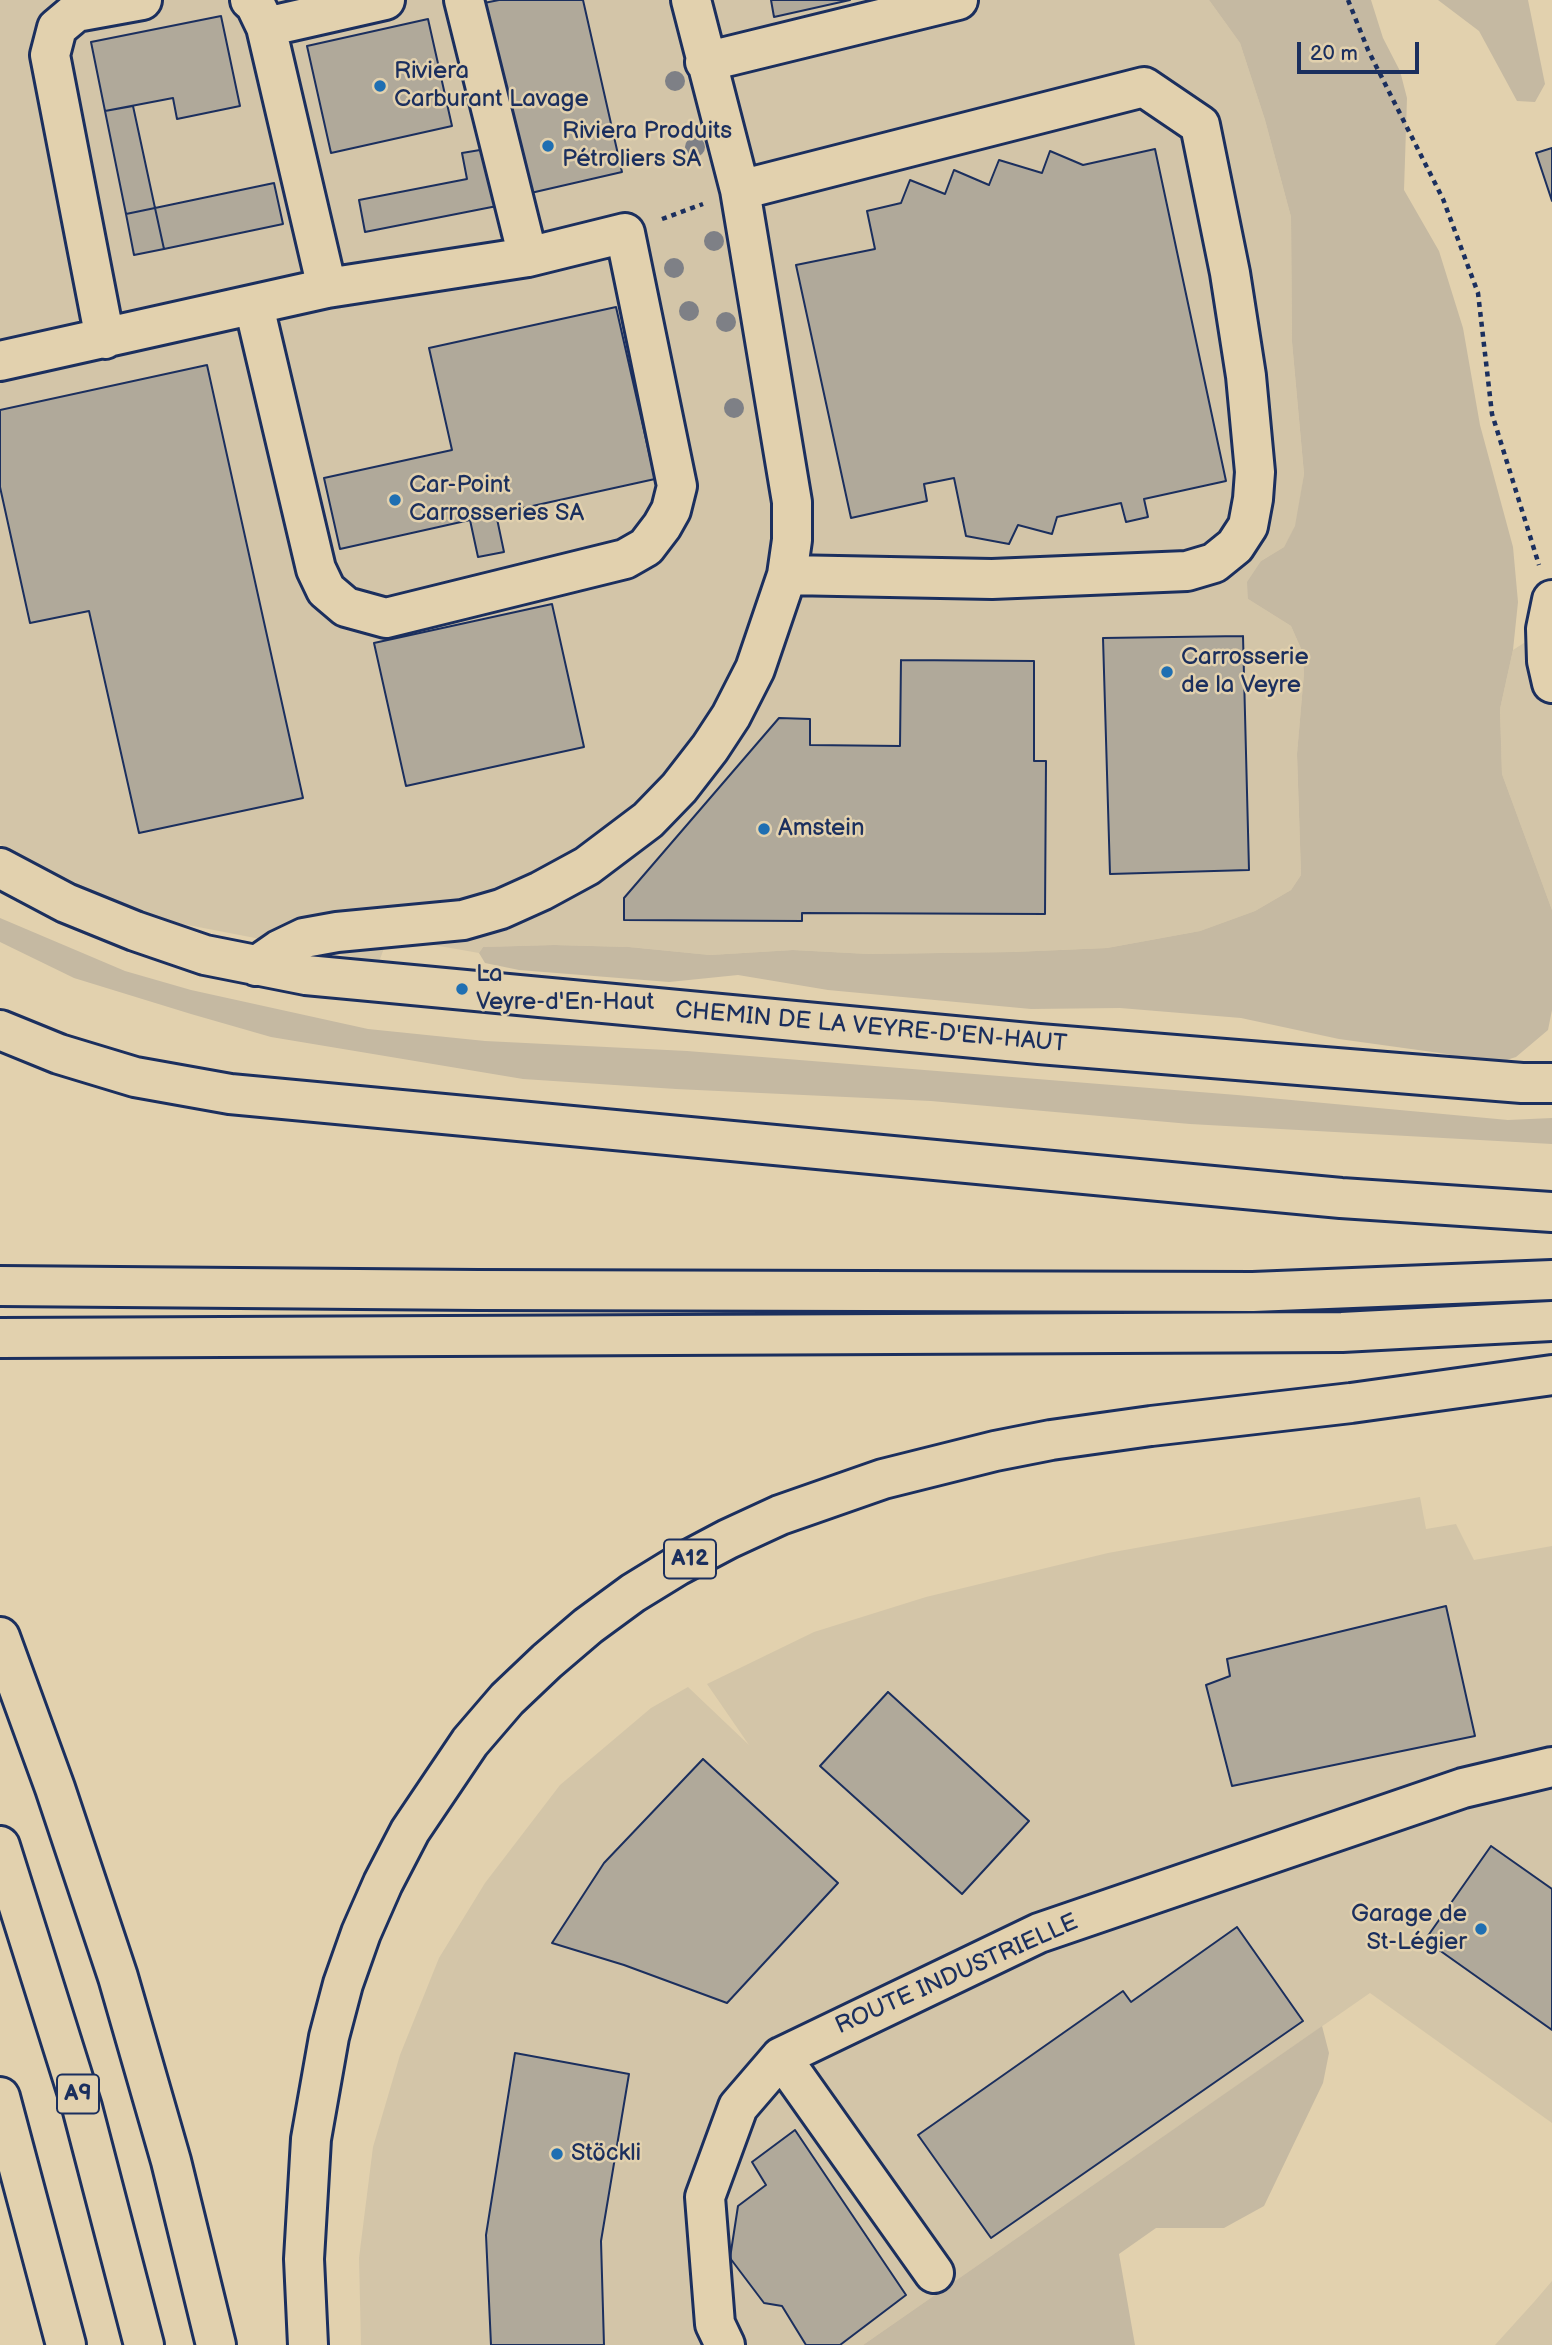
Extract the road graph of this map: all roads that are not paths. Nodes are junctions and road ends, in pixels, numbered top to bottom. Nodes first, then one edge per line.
1 (142, 0) edge
2 (385, 0) edge
3 (464, 0) edge
4 (691, 0) edge
5 (958, 0) edge
6 (913, 5) edge
7 (258, 14) edge
8 (705, 62) junction
9 (740, 190) junction
10 (528, 257) junction
11 (327, 288) junction
12 (254, 306) junction
13 (106, 339) junction
14 (0, 361) edge
15 (786, 575) junction
16 (1551, 601) edge
17 (1551, 678) edge
18 (0, 868) edge
19 (256, 966) junction
20 (0, 1030) edge
21 (1552, 1083) edge
22 (1552, 1212) edge
23 (1552, 1280) edge
24 (0, 1286) edge
25 (1552, 1321) edge
26 (0, 1338) edge
27 (1552, 1375) edge
28 (0, 1637) edge
29 (1552, 1767) edge
30 (0, 1846) edge
31 (781, 2057) junction
32 (0, 2097) edge
33 (934, 2273) dead end
34 (66, 2345) edge
35 (144, 2345) edge
36 (216, 2345) edge
37 (308, 2345) edge
38 (724, 2345) edge

1 - 13 main road
2 - 7 main road
3 - 10 main road
4 - 8 main road
5 - 6 main road
6 - 8 main road
7 - 11 main road
8 - 9 main road
9 - 15 main road
9 - 15 main road
10 - 11 main road
10 - 12 main road
11 - 12 main road
12 - 13 main road
13 - 14 main road
15 - 19 main road
16 - 17 main road
18 - 19 main road, CHEMIN DE LA VEYRE-D'EN-HAUT
19 - 21 main road, CHEMIN DE LA VEYRE-D'EN-HAUT
20 - 22 main road
23 - 24 main road
25 - 26 main road
27 - 37 main road, A12
28 - 36 main road
29 - 31 main road, ROUTE INDUSTRIELLE
30 - 35 main road, A9
31 - 33 main road
31 - 38 main road, ROUTE INDUSTRIELLE
32 - 34 main road

